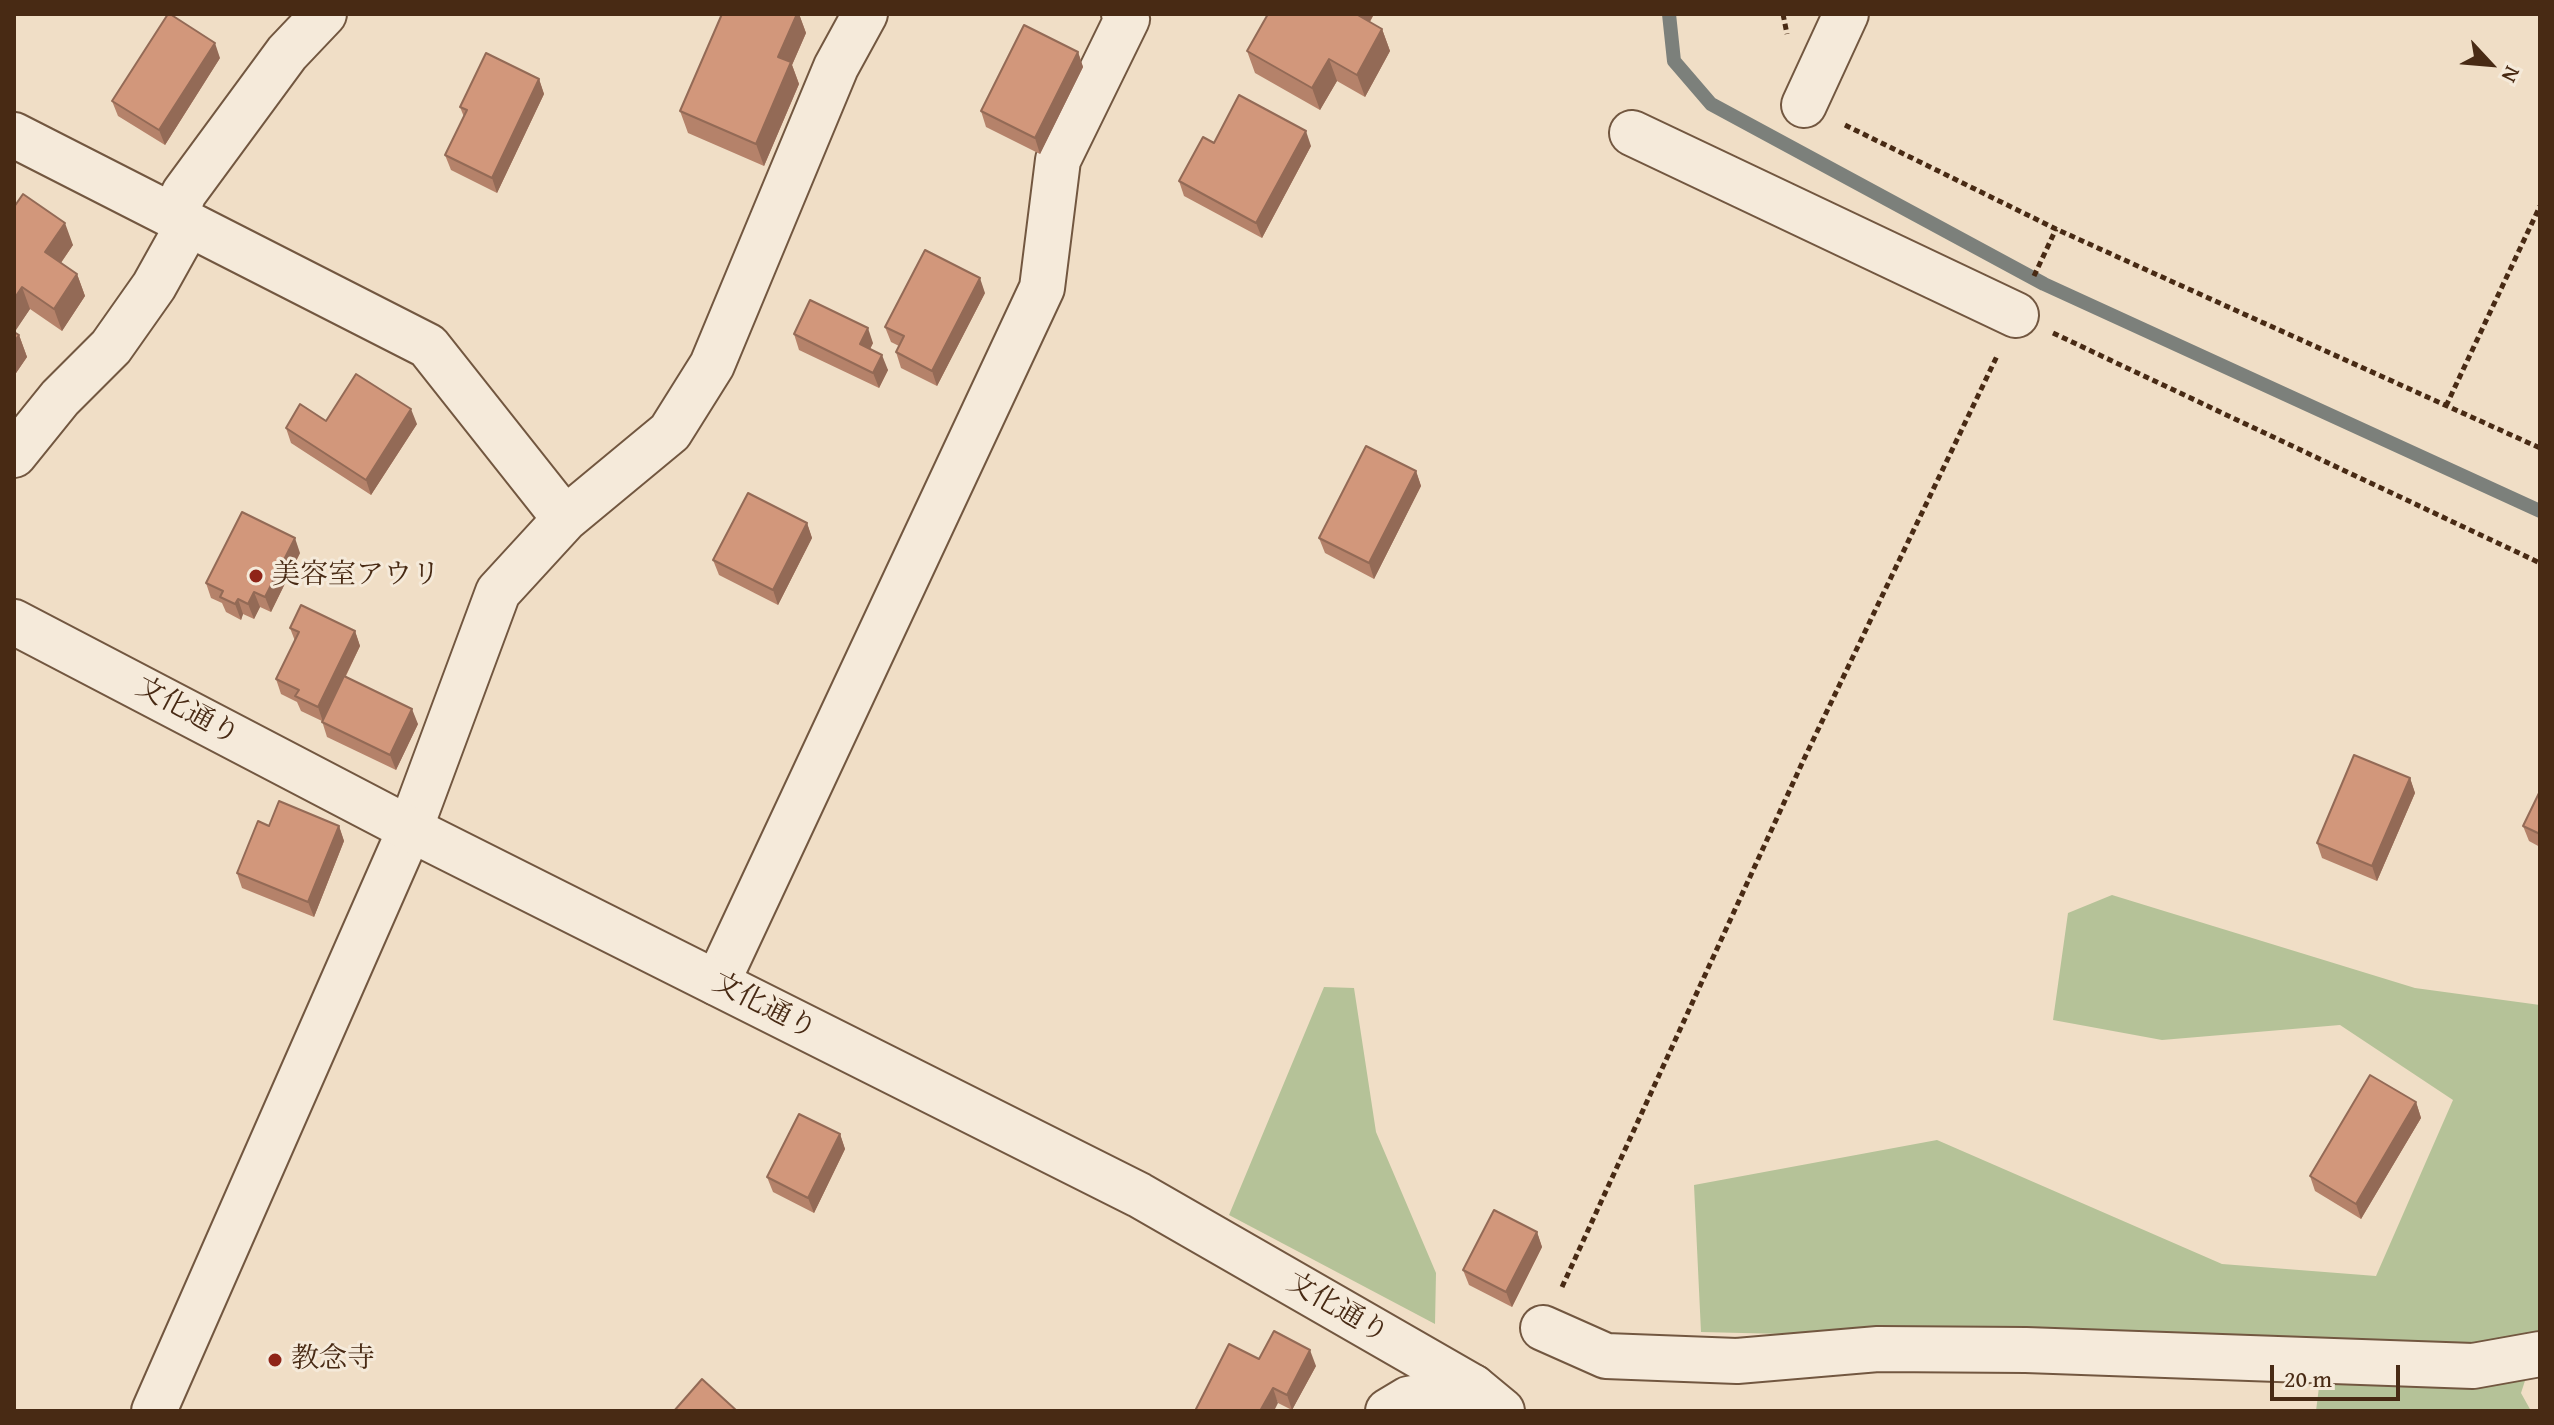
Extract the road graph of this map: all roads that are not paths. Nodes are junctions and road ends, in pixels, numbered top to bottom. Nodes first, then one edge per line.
1 (324, 14) edge
2 (865, 14) edge
3 (1124, 14) edge
4 (1846, 14) edge
5 (1804, 105) road end
6 (1632, 133) dead end
7 (14, 135) edge
8 (181, 222) junction
9 (2016, 315) road end
10 (14, 455) edge
11 (565, 519) junction
12 (14, 622) edge
13 (410, 829) junction
14 (717, 983) junction
15 (1543, 1328) road end
16 (2540, 1354) edge
17 (1488, 1399) edge
18 (154, 1411) edge
19 (1388, 1411) edge

1 - 8 street
2 - 11 street
3 - 14 street
4 - 5 street
6 - 9 street
7 - 8 street
8 - 10 street
8 - 11 street
11 - 13 street
12 - 13 street, 文化通り
13 - 14 street, 文化通り
13 - 18 street
14 - 17 street, 文化通り
15 - 16 street
17 - 19 street

